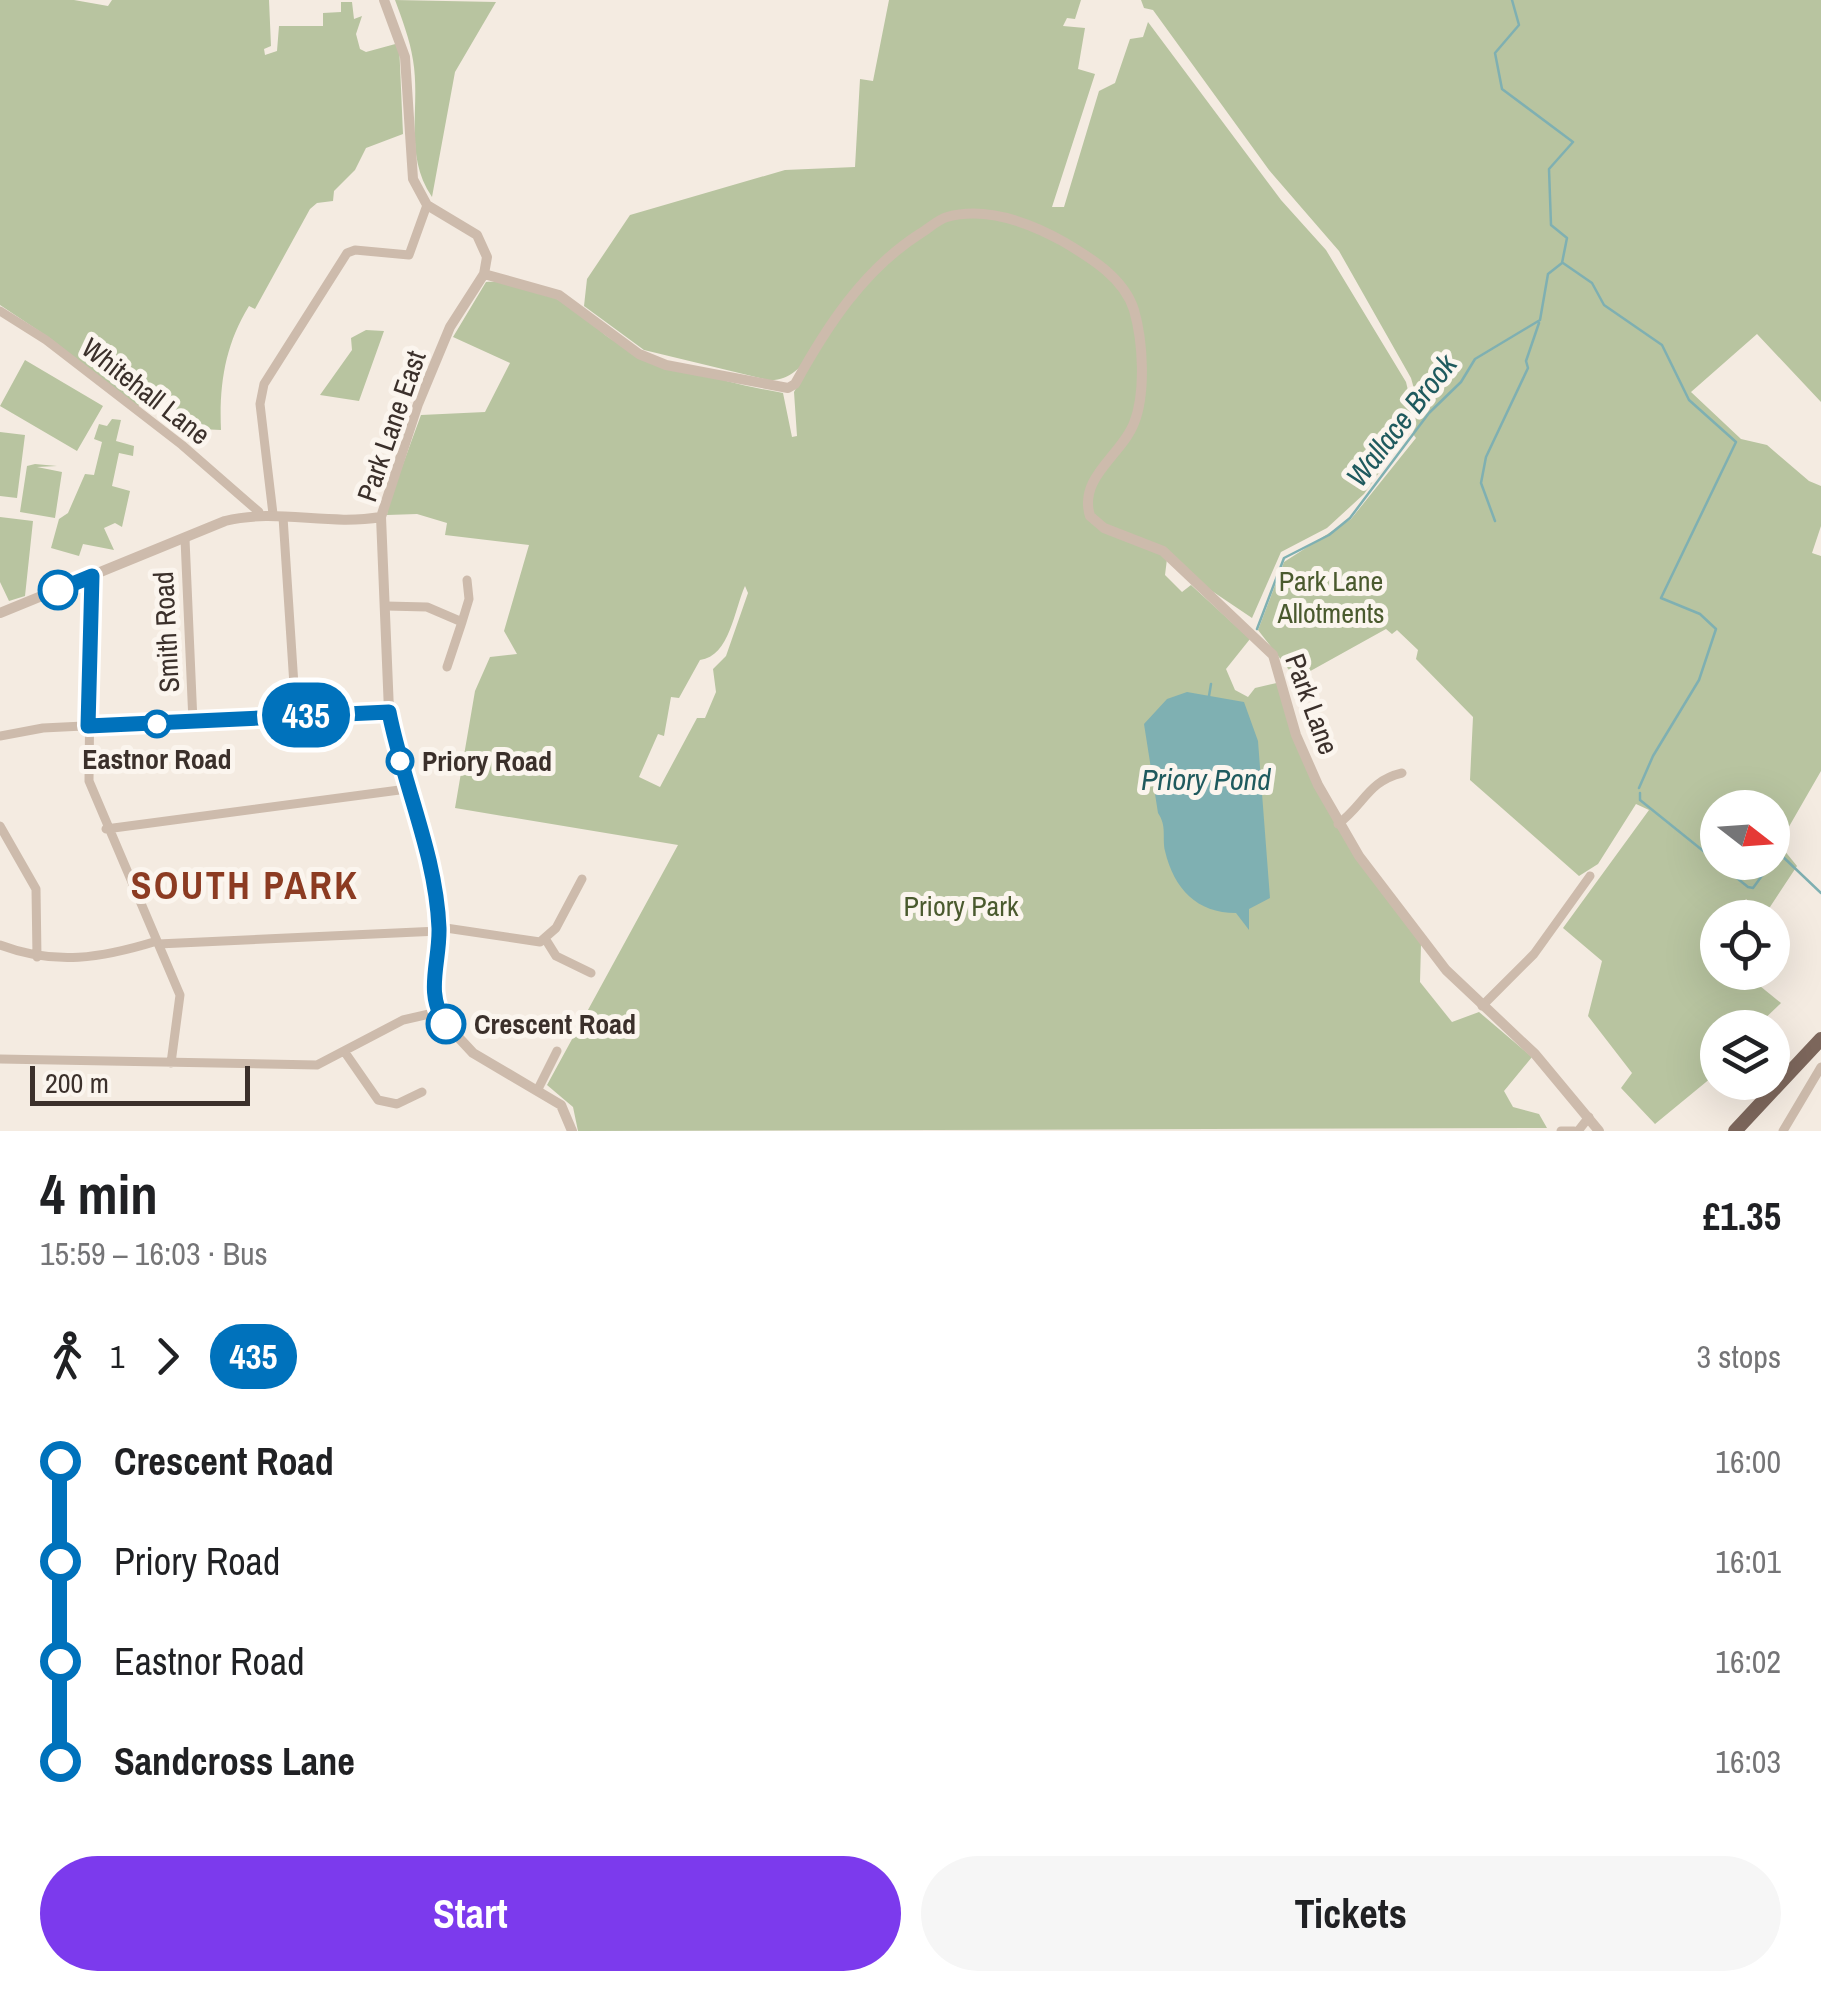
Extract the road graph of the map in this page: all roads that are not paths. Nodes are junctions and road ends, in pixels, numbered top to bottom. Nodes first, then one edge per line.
1 (384, 0) edge
2 (427, 205) junction
3 (484, 274) junction
4 (0, 310) edge
5 (259, 512) junction
6 (278, 516) junction
7 (381, 516) junction
8 (184, 539) junction
9 (92, 576) junction
10 (468, 580) dead end
11 (386, 606) junction
12 (0, 613) edge
13 (462, 622) junction
14 (448, 667) dead end
15 (389, 712) junction
16 (296, 716) junction
17 (193, 722) junction
18 (88, 726) junction
19 (0, 736) edge
20 (1402, 774) dead end
21 (407, 790) junction
22 (1338, 824) junction
23 (0, 826) edge
24 (106, 829) junction
25 (1590, 876) dead end
26 (582, 879) dead end
27 (439, 929) junction
28 (546, 940) junction
29 (158, 942) junction
30 (0, 945) edge
31 (37, 956) junction
32 (591, 973) dead end
33 (1482, 1006) junction
34 (438, 1012) junction
35 (1821, 1040) edge
36 (344, 1051) junction
37 (557, 1051) dead end
38 (3, 1057) edge
39 (170, 1063) junction
40 (1821, 1067) edge
41 (538, 1090) junction
42 (422, 1092) dead end
43 (1590, 1117) junction
44 (572, 1131) edge
45 (1561, 1131) edge
46 (1576, 1131) edge
47 (1599, 1131) edge
48 (1736, 1131) edge
49 (1783, 1131) edge

1 - 2 street
2 - 3 street
2 - 6 street
3 - 7 street, Park Lane East
3 - 22 street, Park Lane
4 - 5 street, Whitehall Lane
5 - 6 street
5 - 8 street
6 - 7 street
6 - 16 street
7 - 11 street, Park Lane East
8 - 9 street
8 - 17 street, Smith Road
9 - 12 street
9 - 18 street
10 - 13 street
11 - 13 street
11 - 15 street, Park Lane East
13 - 14 street
15 - 16 street
15 - 21 street, Park Lane East
16 - 17 street
17 - 18 street
18 - 19 street
18 - 24 street
20 - 22 street
21 - 24 street
21 - 27 street, Park Lane East
22 - 33 street, Park Lane
23 - 31 street
24 - 29 street
25 - 33 street
26 - 28 street
27 - 28 street
27 - 29 street
27 - 34 street, Park Lane East
28 - 32 street
29 - 31 street
29 - 39 street
30 - 31 street
33 - 43 street, Park Lane
34 - 36 street
34 - 41 street
35 - 48 main road
36 - 39 street
36 - 42 street
37 - 41 street
38 - 39 street
40 - 49 street
41 - 44 street
43 - 46 street
43 - 47 street, Park Lane
45 - 46 street

